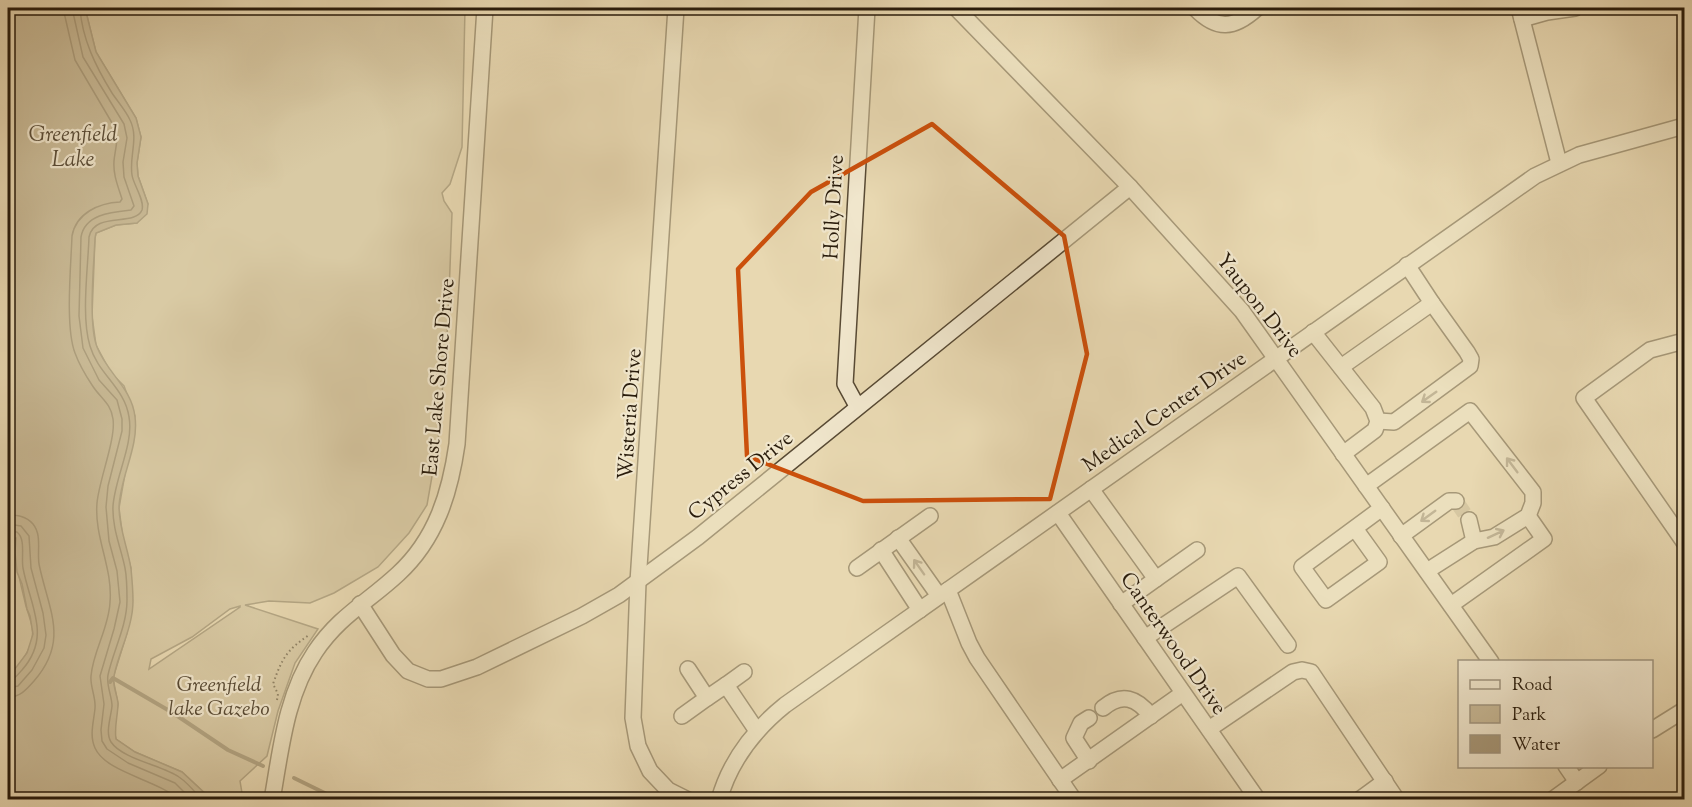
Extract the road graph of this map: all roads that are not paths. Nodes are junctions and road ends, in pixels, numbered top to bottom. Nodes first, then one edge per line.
1 (485, 8) edge
2 (676, 8) edge
3 (867, 8) edge
4 (957, 8) edge
5 (1195, 8) edge
6 (1257, 8) edge
7 (1575, 8) edge
8 (1521, 13) edge
9 (1684, 126) edge
10 (1559, 163) junction
11 (1130, 187) junction
12 (1407, 265) junction
13 (1432, 303) junction
14 (1313, 332) junction
15 (1684, 341) edge
16 (1275, 358) junction
17 (1341, 367) junction
18 (857, 406) junction
19 (1378, 421) junction
20 (1343, 454) junction
21 (1366, 486) junction
22 (1091, 489) junction
23 (1456, 501) dead end
24 (1382, 508) junction
25 (1058, 513) junction
26 (930, 516) dead end
27 (1528, 516) junction
28 (1469, 520) tunnel mouth
29 (1356, 530) junction
30 (1401, 536) junction
31 (898, 538) junction
32 (1474, 541) junction
33 (1684, 542) edge
34 (881, 550) junction
35 (1197, 550) dead end
36 (857, 568) dead end
37 (1426, 571) junction
38 (1156, 579) junction
39 (638, 582) junction
40 (944, 593) junction
41 (360, 604) junction
42 (1121, 604) junction
43 (1451, 605) junction
44 (920, 610) junction
45 (1145, 638) junction
46 (1288, 645) dead end
47 (1490, 660) edge
48 (688, 669) dead end
49 (744, 672) dead end
50 (726, 685) junction
51 (1183, 693) junction
52 (707, 698) junction
53 (1102, 708) dead end
54 (1684, 710) edge
55 (682, 716) dead end
56 (1151, 716) junction
57 (1089, 718) dead end
58 (1209, 729) junction
59 (1653, 729) edge
60 (757, 731) junction
61 (1089, 761) junction
62 (1567, 768) edge
63 (1596, 768) edge
64 (1060, 780) junction
65 (1385, 781) junction
66 (1577, 782) junction
67 (1256, 799) edge
68 (272, 800) edge
69 (688, 800) edge
70 (719, 800) edge
71 (1074, 800) edge
72 (1359, 800) edge
73 (1397, 800) edge
74 (1552, 800) edge

1 - 41 street, East Lake Shore Drive
2 - 39 street, Wisteria Drive
3 - 18 street, Holly Drive
4 - 11 street, Yaupon Drive
5 - 6 street
7 - 8 street
8 - 10 street
9 - 10 street, Medical Center Drive
10 - 12 street, Medical Center Drive
11 - 16 street, Yaupon Drive
11 - 18 street, Cypress Drive
12 - 13 street
12 - 14 street, Medical Center Drive
13 - 17 street
13 -> 19 street
14 - 16 street, Medical Center Drive
14 - 17 street
15 - 33 street
16 - 20 street, Yaupon Drive
16 - 22 street, Medical Center Drive
17 - 19 street
18 - 39 street, Cypress Drive
19 - 20 street
20 - 21 street, Yaupon Drive
21 - 24 street, Yaupon Drive
27 -> 21 street
22 - 25 street, Medical Center Drive
22 - 38 street
23 -> 30 street
24 - 29 street
24 - 30 street, Yaupon Drive
25 - 40 street, Medical Center Drive
25 - 42 street, Canterwood Drive
26 - 31 street
32 -> 27 street
27 - 43 street
28 - 32 street
29 - 29 street
30 - 37 street, Yaupon Drive
31 - 34 street
40 -> 31 street
32 - 37 street
34 - 36 street
34 - 44 street
35 - 38 street
37 - 43 street, Yaupon Drive
38 - 42 street
39 - 41 street, Cypress Drive
39 - 69 street, Wisteria Drive
40 - 44 street, Medical Center Drive
40 - 64 street
41 - 68 street, East Lake Shore Drive
42 - 45 street, Canterwood Drive
43 - 47 street, Yaupon Drive
44 - 60 street, Medical Center Drive
45 - 46 street
45 - 51 street, Canterwood Drive
48 - 52 street
49 - 50 street
50 - 52 street
50 - 60 street
51 - 56 street
51 - 58 street, Canterwood Drive
52 - 55 street
53 - 56 street
54 - 59 street
56 - 61 street
57 - 61 street
58 - 65 street
58 - 67 street, Canterwood Drive
60 - 70 street, Medical Center Drive
61 - 64 street
62 - 66 street
63 - 66 street
64 - 71 street
65 - 72 street
65 - 73 street
66 - 74 street

